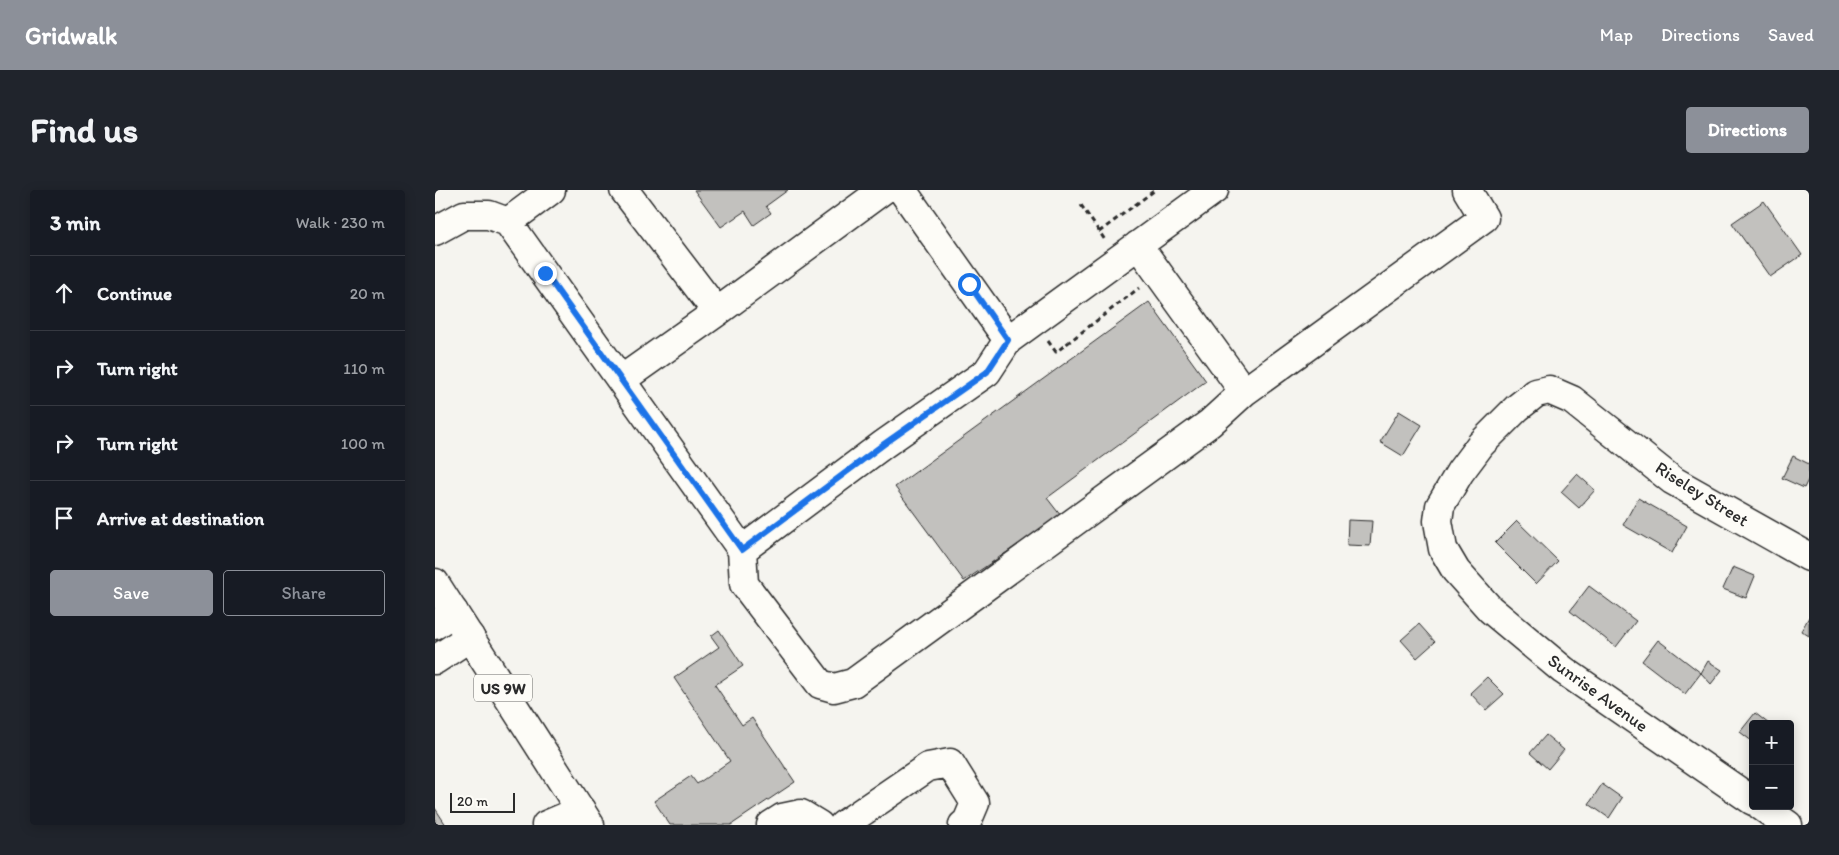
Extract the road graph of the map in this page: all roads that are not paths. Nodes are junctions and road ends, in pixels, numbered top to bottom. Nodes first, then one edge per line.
1 (551, 190) edge
2 (624, 190) edge
3 (883, 190) edge
4 (902, 190) edge
5 (1214, 190) edge
6 (1467, 190) edge
7 (853, 198) edge
8 (508, 222) junction
9 (435, 231) edge
10 (1138, 245) junction
11 (717, 312) junction
12 (1008, 340) junction
13 (621, 380) junction
14 (1245, 392) junction
15 (742, 550) junction
16 (1809, 557) edge
17 (1456, 571) joint
18 (435, 584) edge
19 (444, 619) edge
20 (470, 637) junction
21 (435, 660) edge
22 (1749, 798) edge
23 (1767, 810) edge
24 (585, 818) edge
25 (546, 825) edge
26 (771, 825) edge
27 (819, 825) edge
28 (843, 825) edge
29 (963, 825) edge
30 (1788, 825) edge

1 - 8 street
2 - 11 street
3 - 7 street
4 - 12 street
5 - 10 street
6 - 14 street
7 - 11 street
8 - 9 street
8 - 13 street
10 - 12 street
10 - 14 street
11 - 13 street
12 - 15 street
13 - 15 street
14 - 15 street
16 - 17 street, Riseley Street
17 - 22 street, Sunrise Avenue
18 - 19 street, US 9W
19 - 20 street, US 9W
20 - 21 street
20 - 24 street, US 9W
23 - 30 street
24 - 25 street
26 - 27 street
28 - 29 street

